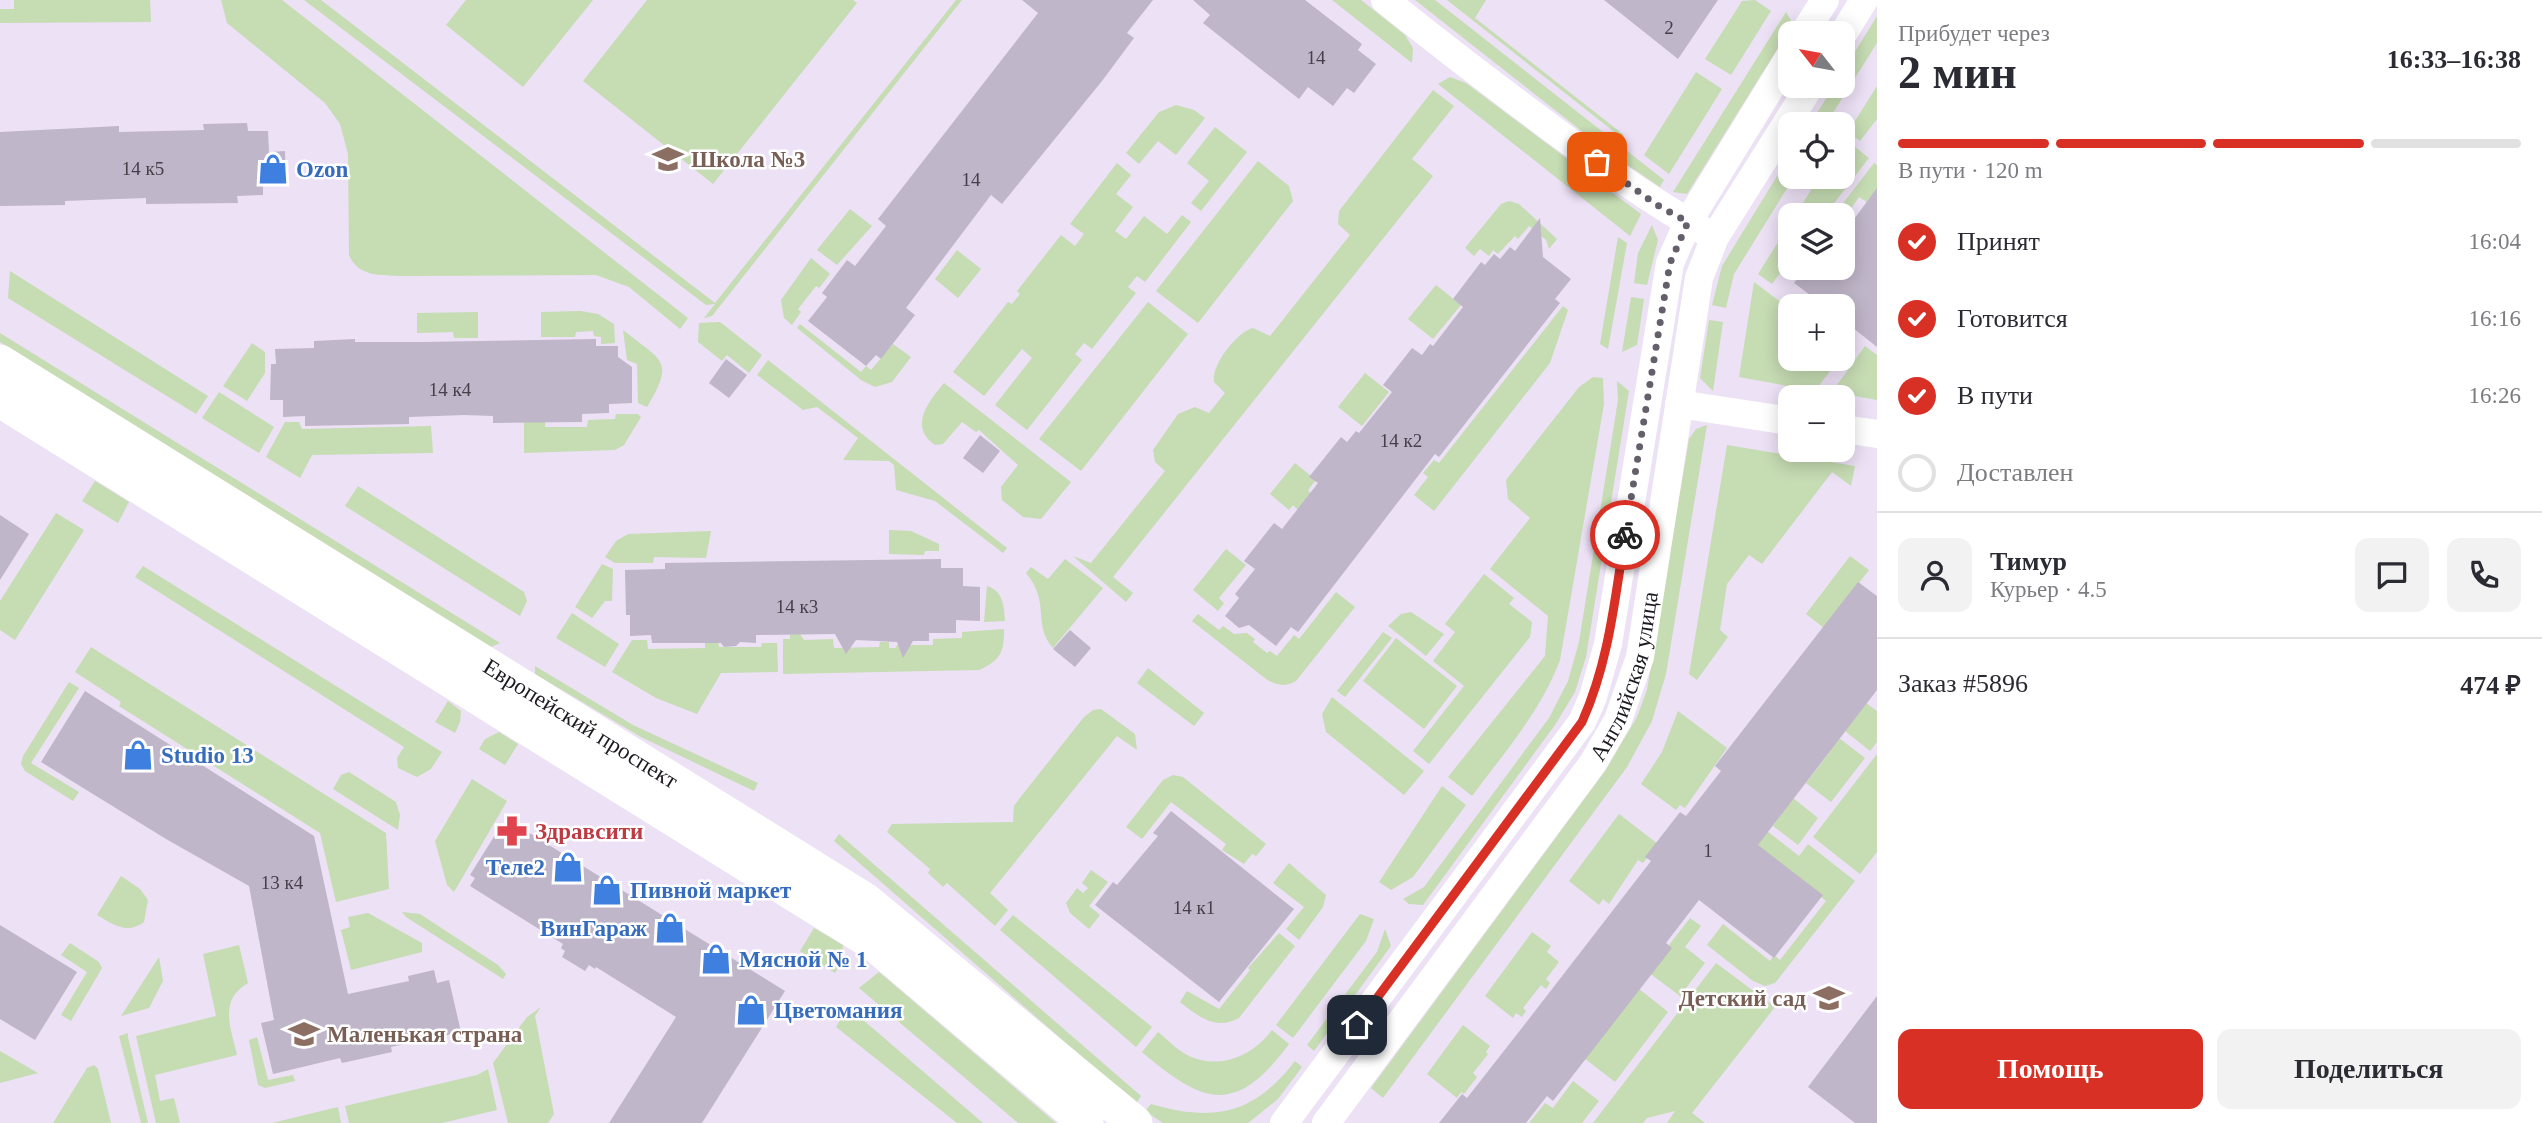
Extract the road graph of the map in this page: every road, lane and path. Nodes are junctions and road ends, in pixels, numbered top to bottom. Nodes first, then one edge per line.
1 (1385, 0) edge
2 (1825, 0) edge
3 (1864, 0) edge
4 (1812, 21) edge
5 (1851, 21) edge
6 (1778, 76) edge
7 (1802, 98) edge
8 (1688, 222) junction
9 (1715, 237) junction
10 (0, 362) edge
11 (0, 400) edge
12 (1679, 404) junction
13 (1778, 419) edge
14 (1855, 431) edge
15 (1877, 435) edge
16 (1086, 1123) edge
17 (1135, 1123) edge
18 (1284, 1123) edge
19 (1326, 1123) edge

1 - 8 street
2 - 4 street
3 - 5 street
6 - 8 street, Английская улица
7 - 9 street, Английская улица
8 - 9 street
8 - 18 street, Английская улица
9 - 12 street, Английская улица
10 - 17 street, Европейский проспект
11 - 16 street, Европейский проспект
12 - 13 street
12 - 19 street, Английская улица
14 - 15 street

